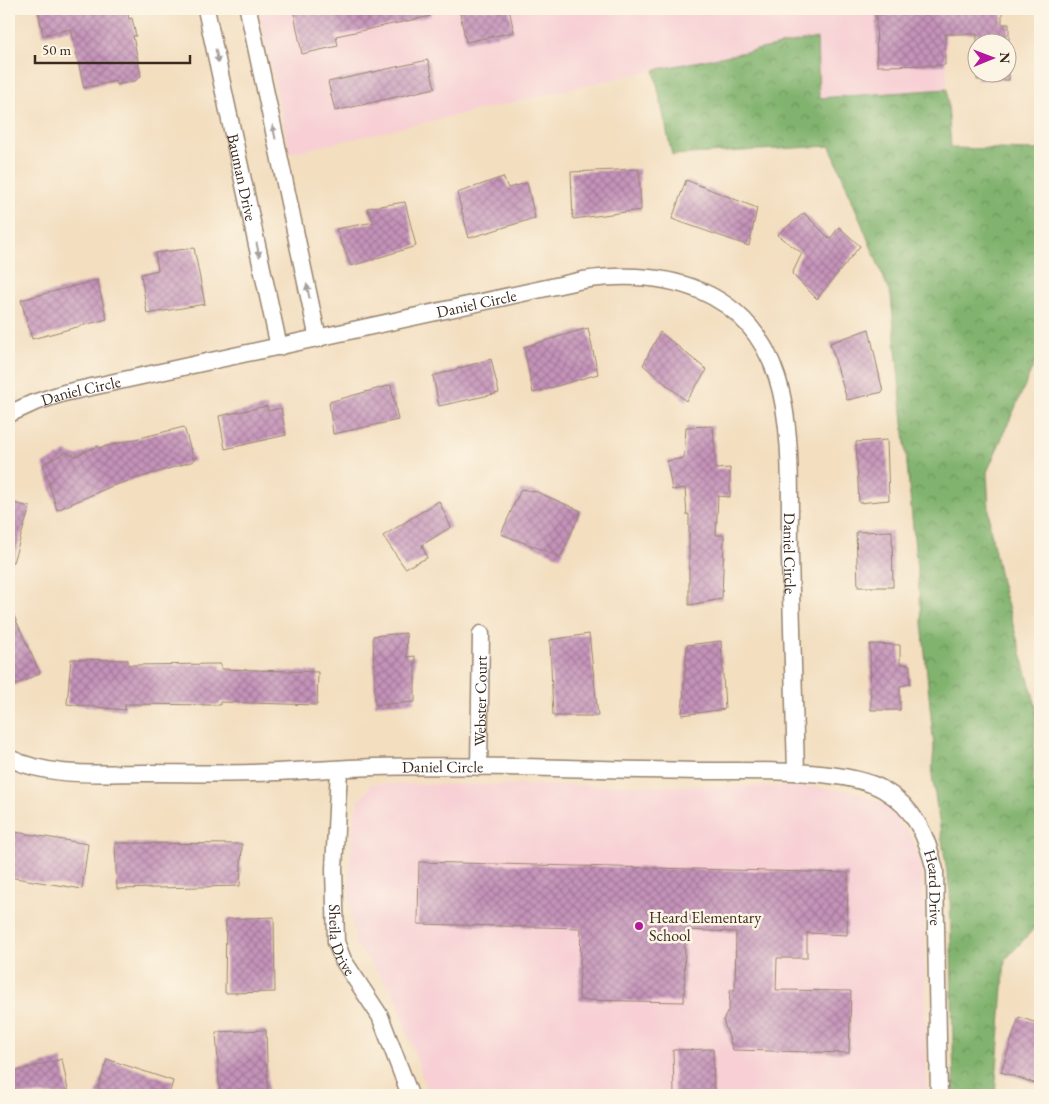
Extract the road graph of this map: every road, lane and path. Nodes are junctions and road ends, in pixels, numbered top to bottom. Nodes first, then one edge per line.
1 (206, 9) edge
2 (248, 9) edge
3 (318, 338) junction
4 (279, 347) junction
5 (9, 414) edge
6 (482, 634) dead end
7 (9, 758) edge
8 (479, 767) junction
9 (339, 769) junction
10 (796, 772) junction
11 (410, 1095) edge
12 (939, 1095) edge

1 -> 4 street, Bauman Drive
3 -> 2 street
3 - 4 street, Daniel Circle
3 - 10 street, Daniel Circle
4 - 5 street, Daniel Circle
6 - 8 street, Webster Court
7 - 9 street, Daniel Circle
8 - 9 street, Daniel Circle
8 - 10 street, Daniel Circle
9 - 11 street, Sheila Drive
10 - 12 street, Heard Drive

